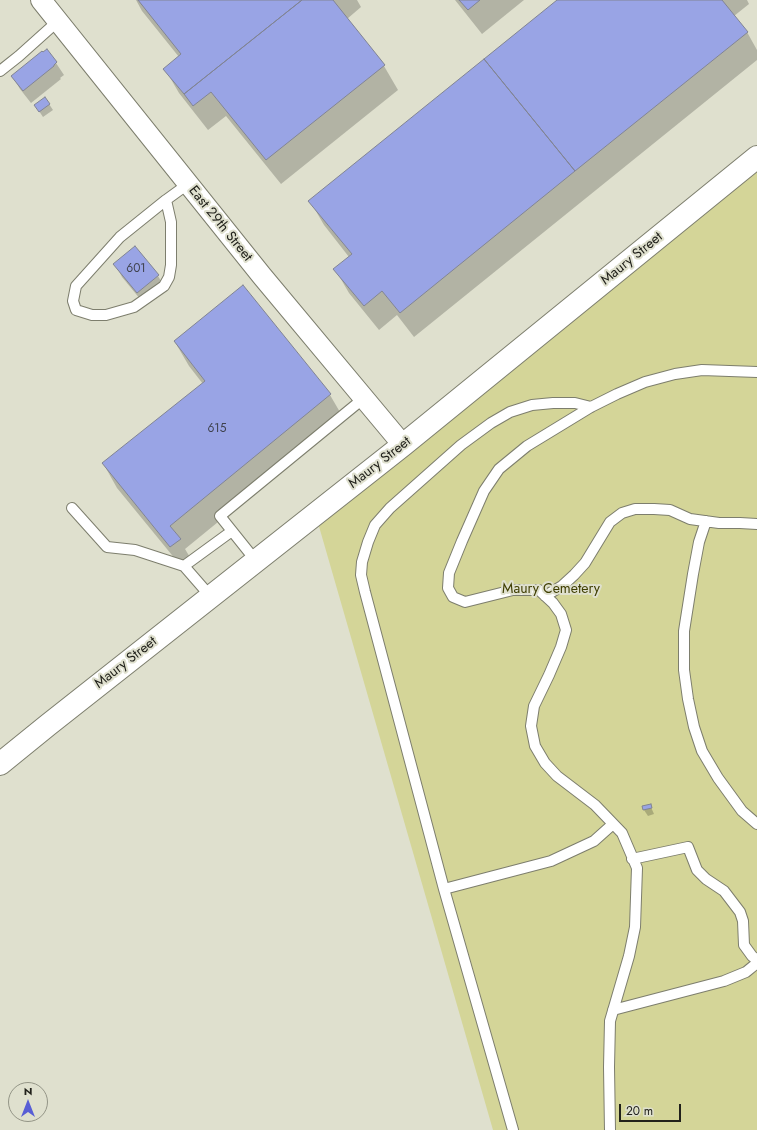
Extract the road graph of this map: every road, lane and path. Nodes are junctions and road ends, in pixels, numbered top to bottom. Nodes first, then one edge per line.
1 (41, 0) edge
2 (58, 21) junction
3 (0, 71) edge
4 (757, 157) edge
5 (188, 184) junction
6 (166, 200) junction
7 (757, 372) edge
8 (364, 398) junction
9 (591, 407) junction
10 (403, 445) junction
11 (72, 508) dead end
12 (706, 521) junction
13 (757, 524) edge
14 (232, 531) junction
15 (256, 561) junction
16 (184, 566) junction
17 (545, 596) junction
18 (211, 597) junction
19 (0, 764) edge
20 (613, 824) junction
21 (757, 824) edge
22 (632, 859) junction
23 (444, 889) junction
24 (757, 960) edge
25 (757, 963) edge
26 (613, 1010) junction
27 (513, 1130) edge
28 (610, 1130) edge

1 - 2 street, East 29th Street
2 - 3 lane
2 - 5 street, East 29th Street
4 - 10 street, Maury Street
5 - 6 lane
5 - 8 street, East 29th Street
6 - 6 lane
7 - 9 lane
8 - 10 street, East 29th Street
8 - 14 lane
9 - 17 lane
9 - 23 lane
10 - 15 street, Maury Street
11 - 16 lane
12 - 13 lane
12 - 17 lane
12 - 21 lane
14 - 15 lane
14 - 16 lane
15 - 18 street, Maury Street
16 - 18 lane
17 - 20 lane
18 - 19 street, Maury Street
20 - 22 lane
20 - 23 lane
22 - 24 lane
22 - 26 lane
23 - 27 lane
25 - 26 lane
26 - 28 lane

